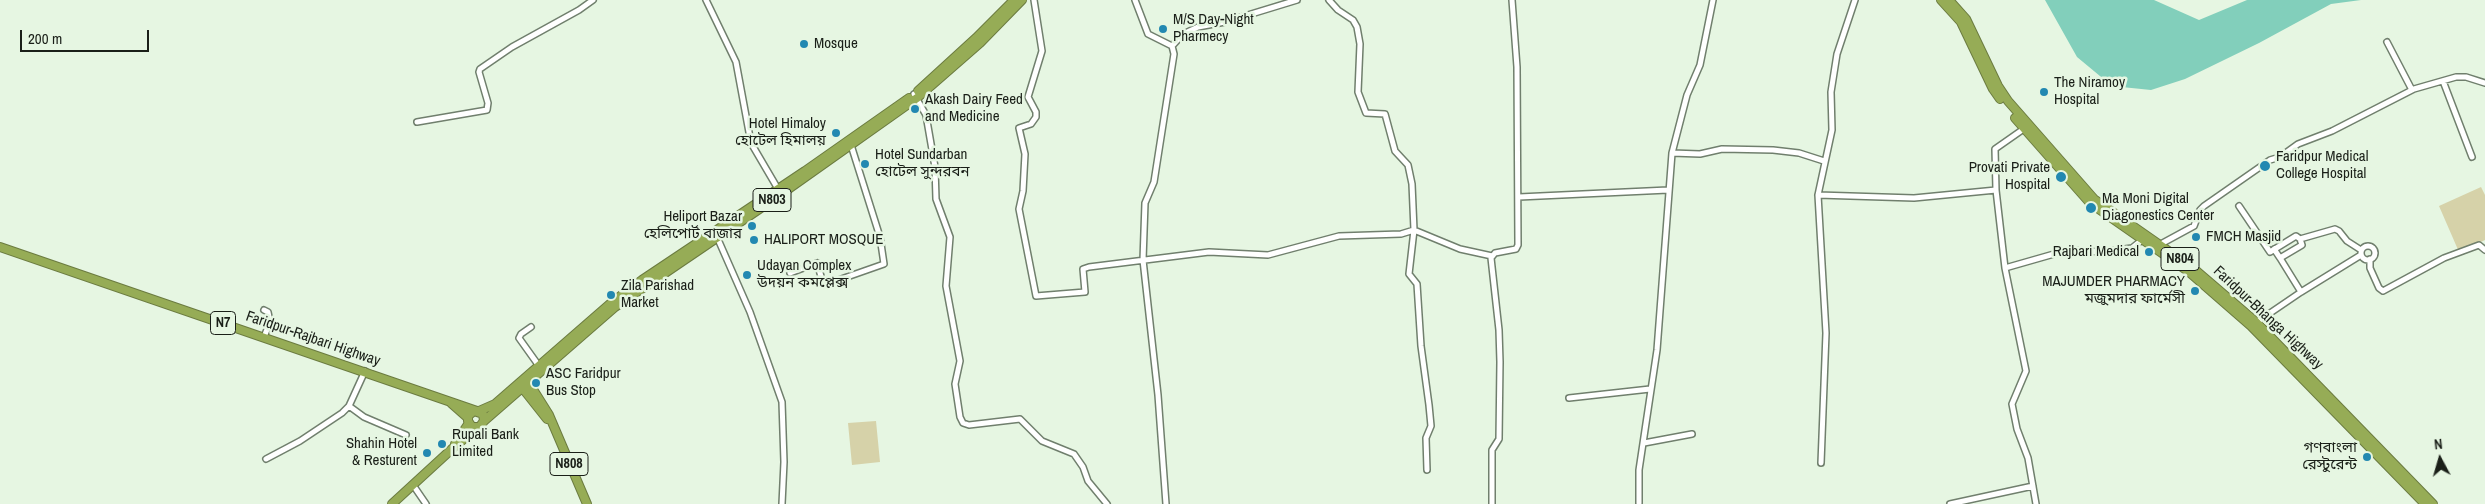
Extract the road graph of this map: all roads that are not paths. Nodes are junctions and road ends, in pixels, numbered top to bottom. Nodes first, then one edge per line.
1 (592, 0) edge
2 (706, 0) edge
3 (1014, 0) edge
4 (1022, 0) edge
5 (1034, 0) edge
6 (1134, 0) edge
7 (1297, 0) edge
8 (1329, 0) edge
9 (1512, 0) edge
10 (1713, 0) edge
11 (1855, 0) edge
12 (1941, 0) edge
13 (1949, 0) edge
14 (978, 41) junction
15 (2387, 42) dead end
16 (1172, 46) junction
17 (2443, 81) junction
18 (2485, 82) edge
19 (2412, 90) junction
20 (916, 96) junction
21 (883, 120) junction
22 (417, 122) dead end
23 (2026, 128) junction
24 (851, 145) junction
25 (1672, 154) junction
26 (2472, 157) dead end
27 (1824, 161) junction
28 (806, 173) junction
29 (778, 189) junction
30 (1668, 190) junction
31 (1996, 190) junction
32 (1818, 196) junction
33 (1519, 197) junction
34 (2239, 206) dead end
35 (724, 229) junction
36 (1414, 230) junction
37 (717, 237) junction
38 (2300, 239) junction
39 (2142, 240) junction
40 (0, 247) edge
41 (2157, 247) junction
42 (693, 249) junction
43 (2274, 249) junction
44 (2485, 250) edge
45 (2361, 253) junction
46 (1492, 256) junction
47 (2280, 258) junction
48 (2370, 259) junction
49 (1143, 260) junction
50 (2005, 268) junction
51 (790, 273) dead end
52 (2301, 292) junction
53 (264, 310) dead end
54 (2254, 324) junction
55 (531, 327) dead end
56 (264, 337) junction
57 (539, 366) junction
58 (365, 372) junction
59 (524, 383) junction
60 (1650, 389) junction
61 (1569, 398) dead end
62 (447, 399) junction
63 (349, 406) junction
64 (478, 411) junction
65 (468, 421) junction
66 (484, 421) junction
67 (477, 427) junction
68 (1692, 434) dead end
69 (406, 435) dead end
70 (1644, 442) junction
71 (453, 448) junction
72 (266, 459) dead end
73 (1822, 463) dead end
74 (1427, 470) dead end
75 (413, 485) junction
76 (2033, 486) junction
77 (1639, 503) edge
78 (392, 504) edge
79 (426, 504) edge
80 (587, 504) edge
81 (782, 504) edge
82 (1107, 504) edge
83 (1166, 504) edge
84 (1492, 504) edge
85 (1950, 504) edge
86 (2036, 504) edge
87 (2425, 504) edge
88 (2433, 504) edge

1 - 22 street
2 - 29 street
3 - 14 highway, N803
4 - 14 highway, N803
5 - 49 street
6 - 16 street
7 - 16 street
8 - 36 street
9 - 33 street
10 - 25 street
11 - 27 street
12 - 23 highway, Faridpur-Bhanga Highway / N804
13 - 23 highway, Faridpur-Bhanga Highway / N804
14 - 20 highway, N803
15 - 19 street
16 - 49 street
17 - 18 street
17 - 19 street
17 - 26 street
19 - 41 street
20 - 21 highway, N803
20 - 82 street
21 - 24 highway, N803
21 - 28 highway, N803
23 - 31 street
23 - 39 highway, Faridpur-Bhanga Highway / N804
23 - 41 highway, Faridpur-Bhanga Highway / N804
24 - 28 highway, N803
24 - 51 street
25 - 27 street
25 - 30 street
27 - 32 street
28 - 29 highway, N803
28 - 35 highway, N803
29 - 35 highway, N803
30 - 33 street
30 - 60 street
31 - 32 street
31 - 50 street
32 - 73 street
33 - 46 street
34 - 43 street
35 - 37 highway, N803
35 - 42 highway, N803
36 - 46 street
36 - 49 street
36 - 74 street
37 - 42 highway, N803
37 - 81 street
38 - 43 street
38 - 45 street
38 - 47 street
39 - 41 highway, Faridpur-Bhanga Highway / N804
39 - 50 street
40 - 56 highway, Faridpur-Rajbari Highway / N7
41 - 54 highway, Faridpur-Bhanga Highway / N804
42 - 57 highway, N803
42 - 59 highway, N803
43 - 47 street
44 - 48 street
45 - 48 street
45 - 48 street
45 - 52 street
46 - 84 street
47 - 52 street
49 - 83 street
50 - 76 street
52 - 54 street
53 - 56 street
54 - 87 highway, Faridpur-Bhanga Highway / N804
54 - 88 highway, Faridpur-Bhanga Highway / N804
55 - 57 street
56 - 58 highway, Faridpur-Rajbari Highway / N7
57 - 59 highway, N803
58 - 62 highway, Faridpur-Rajbari Highway / N7
58 - 63 street
59 - 64 highway, N803
59 - 66 highway, N803
59 - 80 highway, N808
60 - 61 street
60 - 70 street
62 - 64 highway, Faridpur-Rajbari Highway / N7
62 - 65 highway, Faridpur-Rajbari Highway / N7
63 - 69 street
63 - 72 street
64 - 65 highway
64 - 66 highway
65 - 67 highway, N7
65 - 71 highway
66 - 67 highway
67 - 71 highway
68 - 70 street
70 - 77 street
71 - 75 highway
75 - 78 highway
75 - 79 street
76 - 85 street
76 - 86 street

